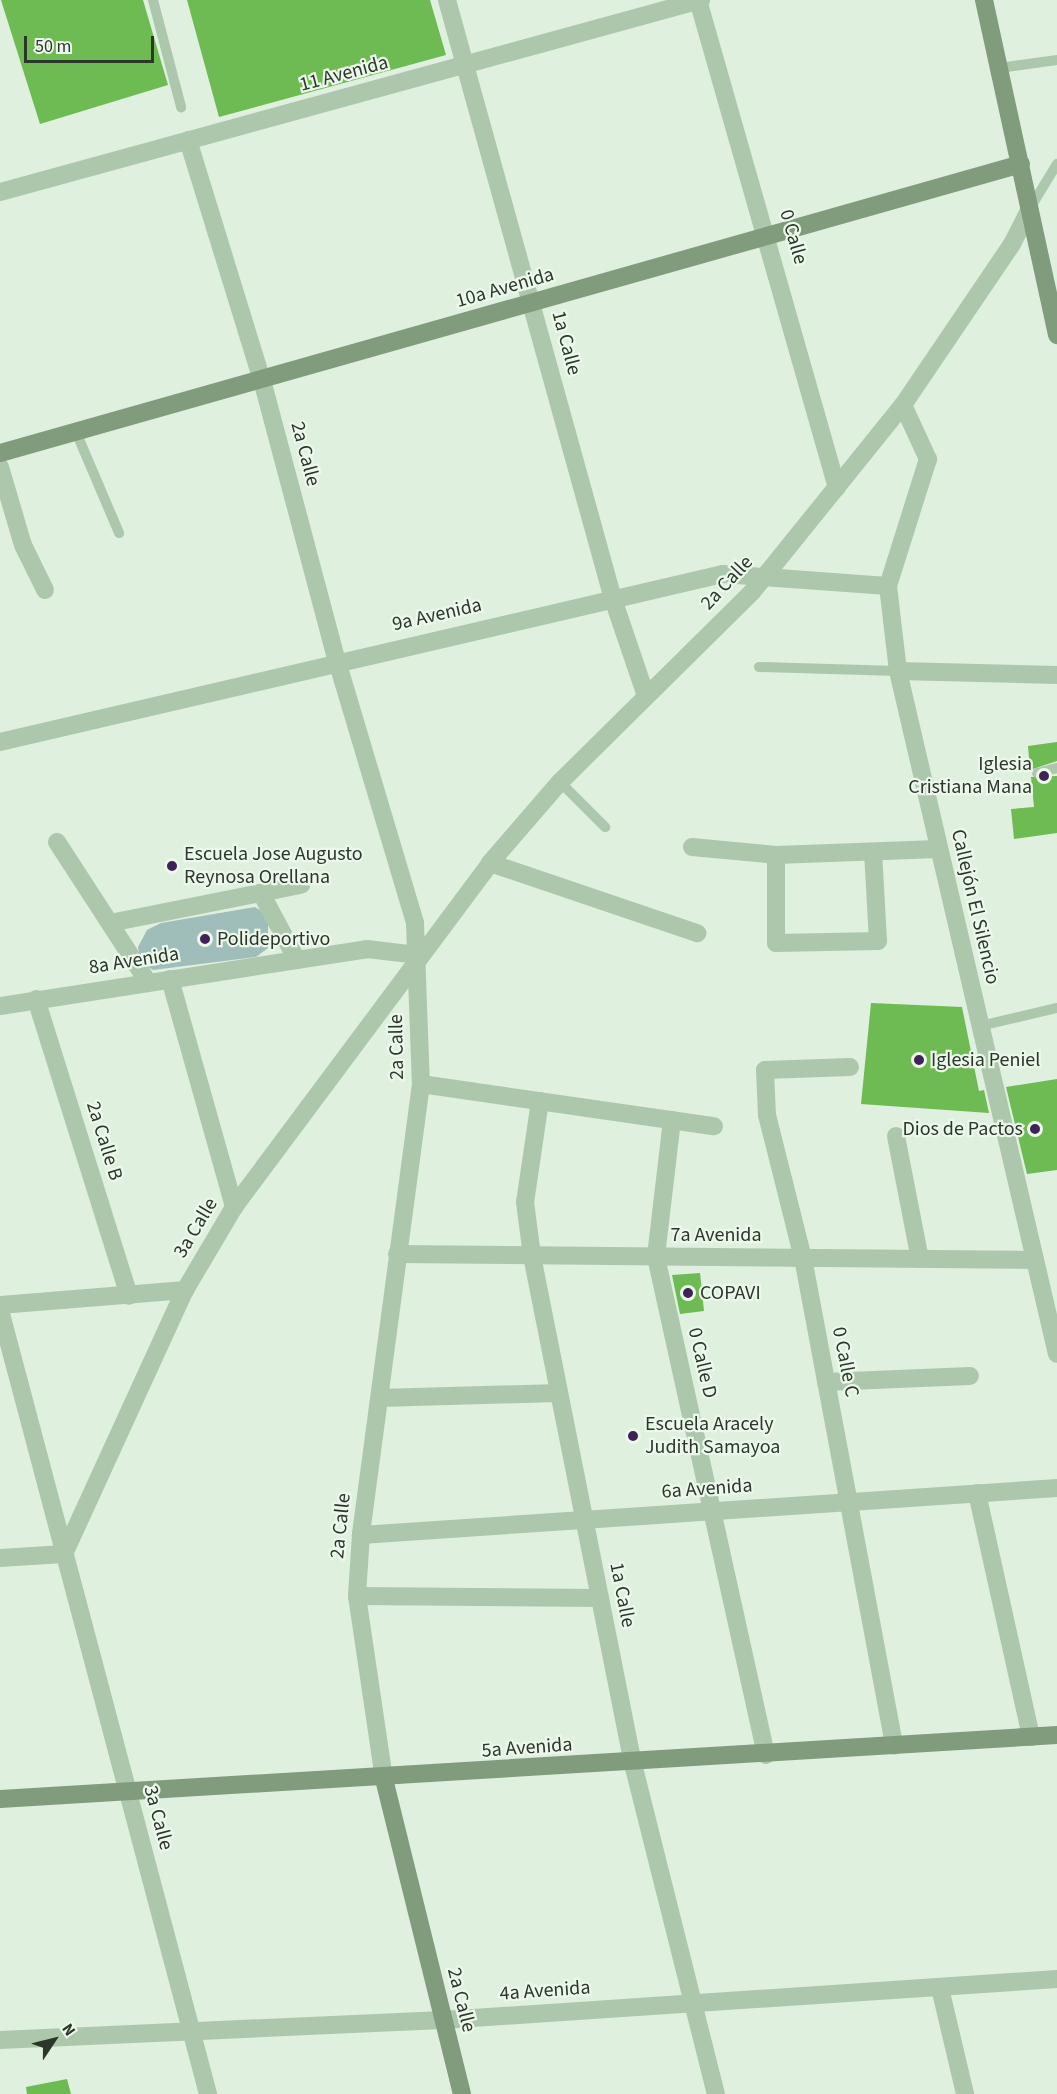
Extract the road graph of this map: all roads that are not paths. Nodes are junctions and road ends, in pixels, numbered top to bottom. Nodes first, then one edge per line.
1 (153, 0) edge
2 (447, 0) edge
3 (699, 0) edge
4 (984, 0) edge
5 (1057, 60) edge
6 (465, 64) junction
7 (999, 68) junction
8 (181, 107) dead end
9 (188, 140) junction
10 (1021, 164) junction
11 (1057, 164) edge
12 (0, 192) edge
13 (1029, 210) junction
14 (770, 237) junction
15 (532, 304) junction
16 (1057, 335) edge
17 (262, 380) junction
18 (903, 405) junction
19 (76, 432) junction
20 (0, 453) edge
21 (0, 467) edge
22 (837, 488) junction
23 (118, 533) dead end
24 (762, 580) junction
25 (888, 586) junction
26 (45, 590) dead end
27 (613, 599) junction
28 (337, 661) junction
29 (759, 667) dead end
30 (898, 671) junction
31 (1057, 675) edge
32 (646, 696) junction
33 (0, 742) edge
34 (1057, 768) edge
35 (1037, 773) dead end
36 (560, 782) junction
37 (605, 827) dead end
38 (57, 842) dead end
39 (692, 848) dead end
40 (938, 849) junction
41 (873, 852) junction
42 (776, 855) junction
43 (490, 863) junction
44 (301, 885) dead end
45 (261, 893) junction
46 (110, 924) junction
47 (697, 933) dead end
48 (417, 955) junction
49 (297, 960) junction
50 (170, 979) junction
51 (148, 982) junction
52 (36, 999) junction
53 (0, 1006) edge
54 (1057, 1008) edge
55 (980, 1026) junction
56 (850, 1067) dead end
57 (422, 1084) junction
58 (540, 1101) junction
59 (672, 1120) junction
60 (714, 1126) dead end
61 (896, 1137) dead end
62 (234, 1207) junction
63 (397, 1254) junction
64 (532, 1256) junction
65 (656, 1257) junction
66 (803, 1258) junction
67 (920, 1259) junction
68 (1035, 1260) junction
69 (185, 1290) junction
70 (129, 1296) junction
71 (1052, 1305) edge
72 (0, 1308) edge
73 (1057, 1354) edge
74 (970, 1376) dead end
75 (826, 1382) junction
76 (559, 1393) junction
77 (380, 1398) junction
78 (1057, 1488) edge
79 (977, 1493) junction
80 (849, 1502) junction
81 (712, 1511) junction
82 (584, 1520) junction
83 (361, 1535) junction
84 (64, 1554) junction
85 (0, 1558) edge
86 (357, 1596) junction
87 (600, 1598) junction
88 (1057, 1735) edge
89 (1031, 1737) junction
90 (894, 1746) junction
91 (766, 1755) junction
92 (633, 1764) junction
93 (384, 1779) junction
94 (128, 1792) junction
95 (0, 1799) edge
96 (1057, 1979) edge
97 (940, 1988) junction
98 (693, 2004) junction
99 (442, 2020) junction
100 (192, 2032) junction
101 (0, 2040) edge
102 (208, 2094) edge
103 (462, 2094) edge
104 (716, 2094) edge
105 (965, 2094) edge

1 - 8 lane
2 - 6 street, 1a Calle
3 - 6 street, 11 Avenida
3 - 14 street, 0 Calle
4 - 7 main road
5 - 7 lane
6 - 9 street, 11 Avenida
6 - 15 street, 1a Calle
7 - 10 main road
9 - 12 street, 11 Avenida
9 - 17 street, 2a Calle
10 - 13 main road
10 - 14 main road, 10a Avenida
11 - 13 lane
13 - 16 main road
13 - 18 street, 2a Calle
14 - 15 main road, 10a Avenida
14 - 22 street, 0 Calle
15 - 17 main road, 10a Avenida
15 - 27 street, 1a Calle
17 - 19 main road, 10a Avenida
17 - 28 street, 2a Calle
18 - 22 street, 2a Calle
18 - 25 street, Callejón El Silencio
19 - 20 main road, 10a Avenida
19 - 23 lane
21 - 26 street
22 - 24 street, 2a Calle
24 - 25 street, 9a Avenida
24 - 27 street, 9a Avenida
24 - 32 street, 2a Calle
25 - 30 street, Callejón El Silencio
27 - 28 street, 9a Avenida
27 - 32 street, 1a Calle
28 - 33 street, 9a Avenida
28 - 48 street, 2a Calle
29 - 30 lane
30 - 31 street
30 - 40 street, Callejón El Silencio
32 - 36 street, 2a Calle
34 - 35 lane
36 - 37 lane
36 - 43 street, 2a Calle
38 - 46 street
39 - 42 street
40 - 41 street
40 - 55 street, Callejón El Silencio
41 - 42 street
41 - 42 street
43 - 47 street
43 - 48 street, 2a Calle
44 - 45 street
45 - 46 street
45 - 49 street
46 - 51 street
48 - 49 street, 8a Avenida
48 - 57 street, 2a Calle
48 - 62 street, 3a Calle
49 - 50 street, 8a Avenida
50 - 51 street, 8a Avenida
50 - 62 street
51 - 52 street, 8a Avenida
52 - 53 street, 8a Avenida
52 - 70 street, 2a Calle B
54 - 55 lane
55 - 68 street, Callejón El Silencio
56 - 66 street, 0 Calle C
57 - 58 street
57 - 63 street, 2a Calle
58 - 59 street
58 - 64 street, 1a Calle
59 - 60 street
59 - 65 street, 0 Calle D
61 - 67 street
62 - 69 street, 3a Calle
63 - 64 street, 7a Avenida
63 - 77 street, 2a Calle
64 - 65 street, 7a Avenida
64 - 76 street, 1a Calle
65 - 66 street, 7a Avenida
65 - 81 street, 0 Calle D
66 - 67 street, 7a Avenida
66 - 75 street, 0 Calle C
67 - 68 street, 7a Avenida
68 - 71 street, Callejón El Silencio
69 - 70 street
69 - 84 street, 3a Calle
70 - 72 street
71 - 73 street, Callejón El Silencio
72 - 84 street, 3a Calle
74 - 75 street
75 - 80 street, 0 Calle C
76 - 77 street
76 - 82 street, 1a Calle
77 - 83 street, 2a Calle
78 - 79 street, 6a Avenida
79 - 80 street, 6a Avenida
79 - 89 street
80 - 81 street, 6a Avenida
80 - 90 street, 0 Calle C
81 - 82 street, 6a Avenida
81 - 91 street, 0 Calle D
82 - 83 street, 6a Avenida
82 - 87 street, 1a Calle
83 - 86 street, 2a Calle
84 - 85 street
84 - 94 street, 3a Calle
86 - 87 street
86 - 93 street, 2a Calle
87 - 92 street, 1a Calle
88 - 89 main road, 5a Avenida
89 - 90 main road, 5a Avenida
90 - 91 main road, 5a Avenida
91 - 92 main road, 5a Avenida
92 - 93 main road, 5a Avenida
92 - 98 street, 1a Calle
93 - 94 main road, 5a Avenida
93 - 99 main road, 2a Calle
94 - 95 main road, 5a Avenida
94 - 100 street, 3a Calle
96 - 97 street, 4a Avenida
97 - 98 street, 4a Avenida
97 - 105 street
98 - 99 street, 4a Avenida
98 - 104 street, 1a Calle
99 - 100 street, 4a Avenida
99 - 103 main road, 2a Calle
100 - 101 street, 4a Avenida
100 - 102 street, 3a Calle

